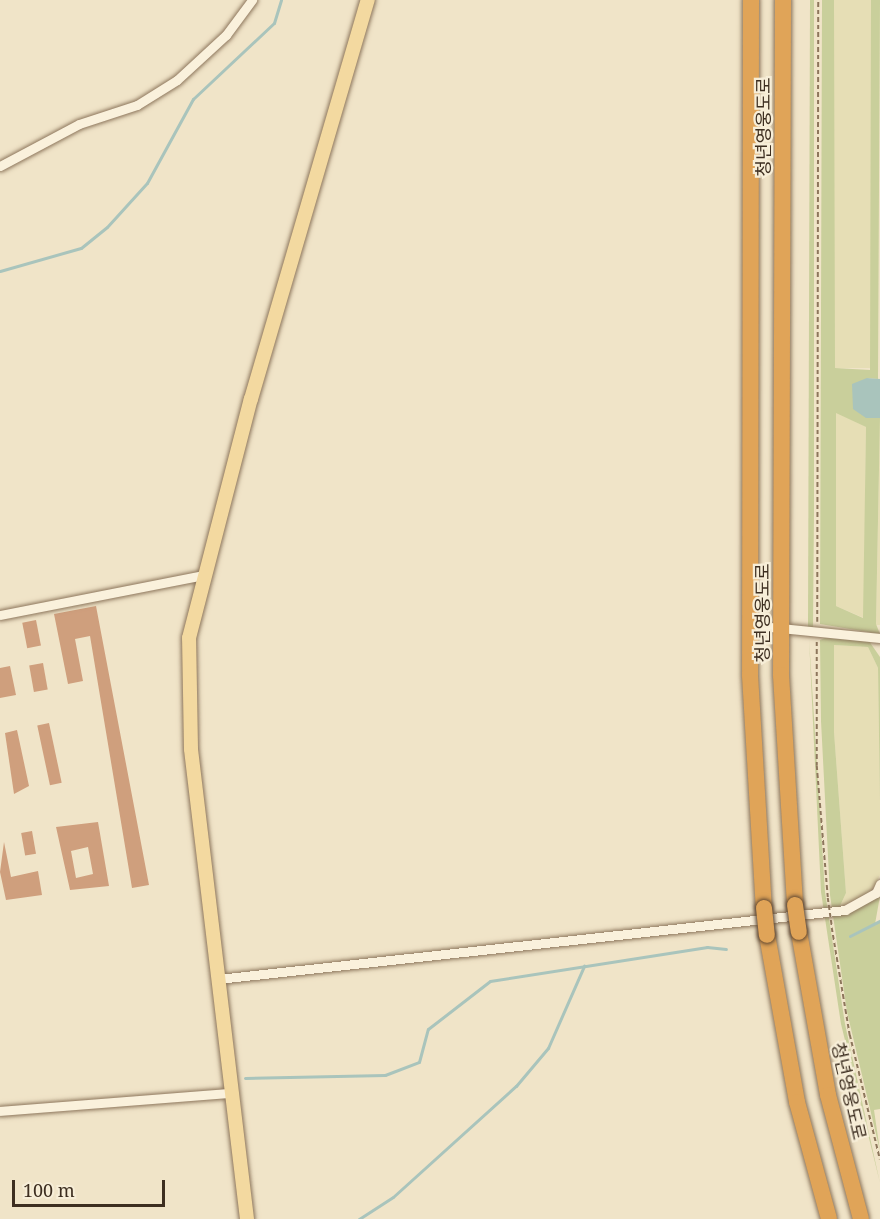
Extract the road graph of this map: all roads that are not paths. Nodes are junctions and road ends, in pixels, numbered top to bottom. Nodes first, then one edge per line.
1 (252, 0) edge
2 (368, 0) edge
3 (751, 0) edge
4 (783, 0) edge
5 (0, 166) edge
6 (203, 575) junction
7 (0, 615) edge
8 (750, 625) junction
9 (781, 629) junction
10 (880, 638) edge
11 (880, 884) edge
12 (218, 979) junction
13 (230, 1093) junction
14 (0, 1111) edge
15 (247, 1219) edge
16 (829, 1219) edge
17 (861, 1219) edge

1 - 5 street
2 - 6 main road
3 - 8 highway, 청년영웅도로
4 - 9 highway, 청년영웅도로
6 - 7 street
6 - 12 main road
8 - 9 street
8 - 16 highway, 청년영웅도로, bridge
9 - 10 street
9 - 17 highway, 청년영웅도로, bridge
11 - 12 street
12 - 13 main road
13 - 14 street
13 - 15 main road

